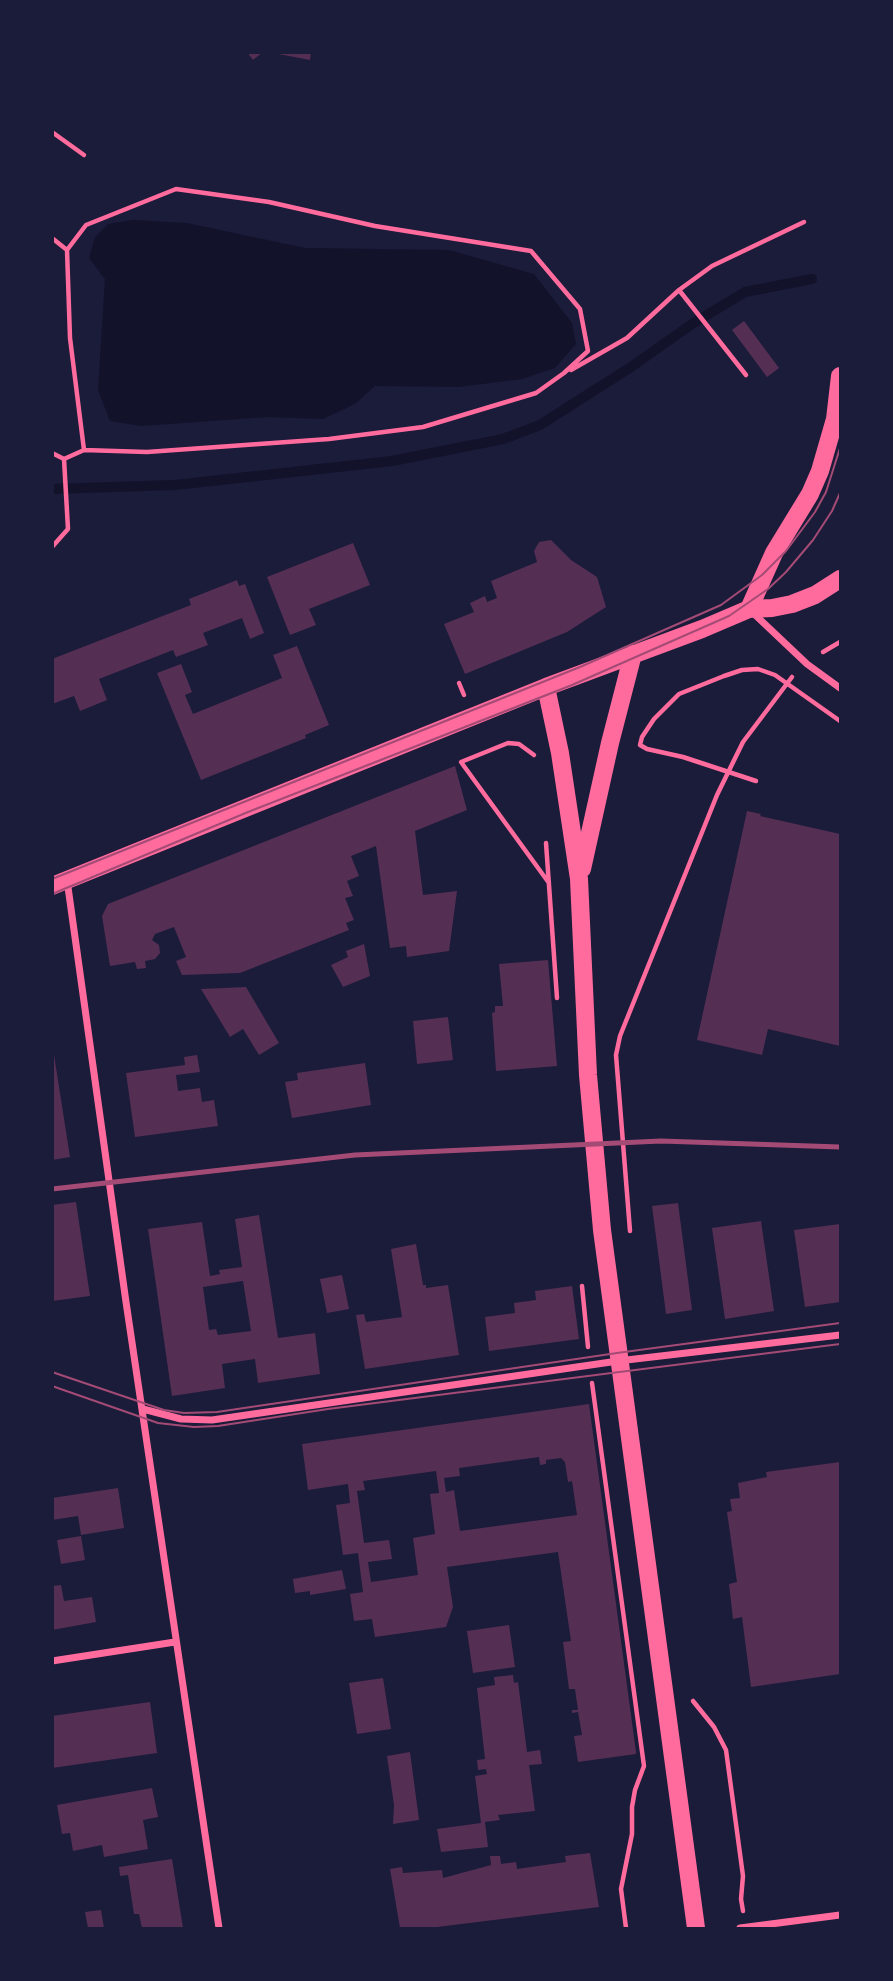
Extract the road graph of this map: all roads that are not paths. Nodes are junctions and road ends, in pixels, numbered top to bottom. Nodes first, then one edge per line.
1 (841, 376) edge
2 (838, 419) edge
3 (840, 580) edge
4 (841, 586) edge
5 (749, 609) junction
6 (632, 654) junction
7 (546, 687) junction
8 (841, 688) edge
9 (579, 879) junction
10 (60, 882) edge
11 (841, 1335) edge
12 (618, 1361) junction
13 (143, 1409) junction
14 (175, 1642) junction
15 (52, 1661) edge
16 (841, 1915) edge
17 (219, 1928) edge
18 (696, 1928) edge
19 (740, 1928) edge

1 - 2 main road
2 - 5 main road
3 - 4 street
3 - 5 main road
5 - 6 main road
5 - 8 street
6 - 7 main road
6 - 9 main road
7 - 9 main road
7 - 10 main road
9 - 12 main road
10 - 13 street
11 - 12 street
12 - 13 street
12 - 18 main road
13 - 14 street
14 - 15 street
14 - 17 street
16 - 19 street

